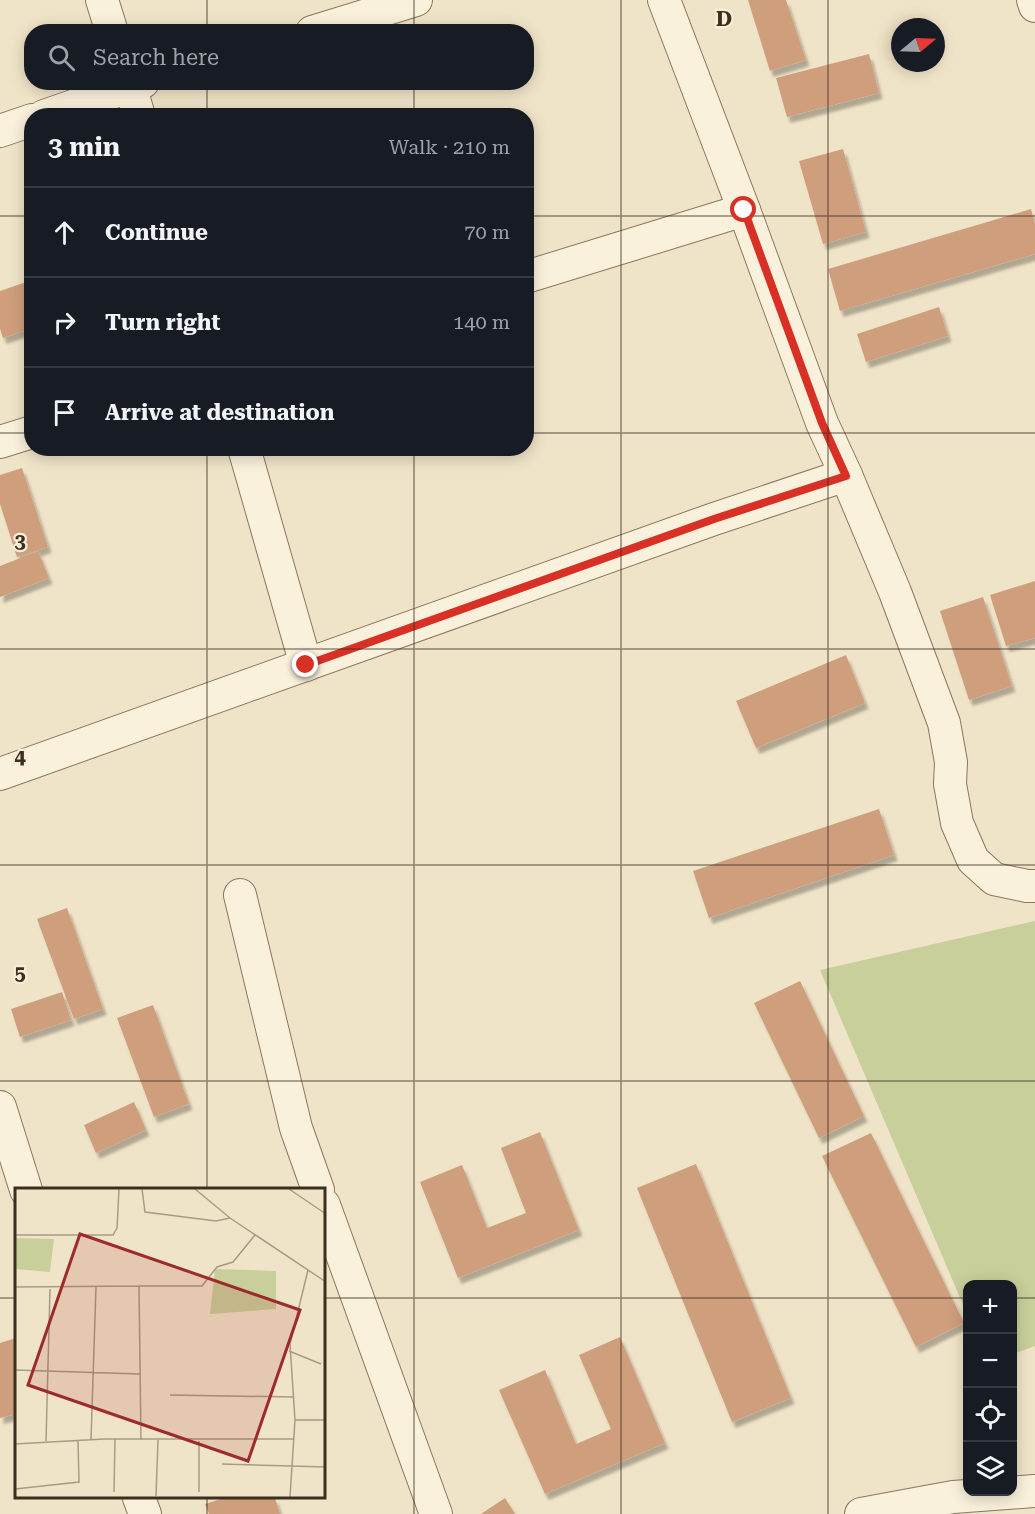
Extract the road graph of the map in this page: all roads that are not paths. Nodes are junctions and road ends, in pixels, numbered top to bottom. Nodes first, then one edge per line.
1 (102, 0) edge
2 (416, 0) edge
3 (664, 0) edge
4 (1033, 0) edge
5 (1035, 6) edge
6 (110, 24) edge
7 (338, 24) edge
8 (117, 90) edge
9 (135, 90) edge
10 (66, 108) edge
11 (138, 108) edge
12 (24, 123) edge
13 (0, 131) edge
14 (744, 210) junction
15 (534, 275) edge
16 (24, 434) edge
17 (0, 442) edge
18 (246, 456) edge
19 (846, 476) junction
20 (306, 665) junction
21 (0, 774) edge
22 (1035, 885) edge
23 (240, 895) dead end
24 (0, 1107) edge
25 (14, 1178) edge
26 (317, 1188) edge
27 (326, 1211) edge
28 (1035, 1491) edge
29 (140, 1499) edge
30 (145, 1514) edge
31 (436, 1514) edge
32 (861, 1514) edge

1 - 6 street
2 - 7 street
3 - 14 street
4 - 5 street
8 - 10 street
9 - 11 street
12 - 13 street
14 - 15 street
14 - 19 street
16 - 17 street
18 - 20 street
19 - 20 street
19 - 22 street
20 - 21 street
23 - 26 street
24 - 25 street
27 - 31 street
28 - 32 street
29 - 30 street

